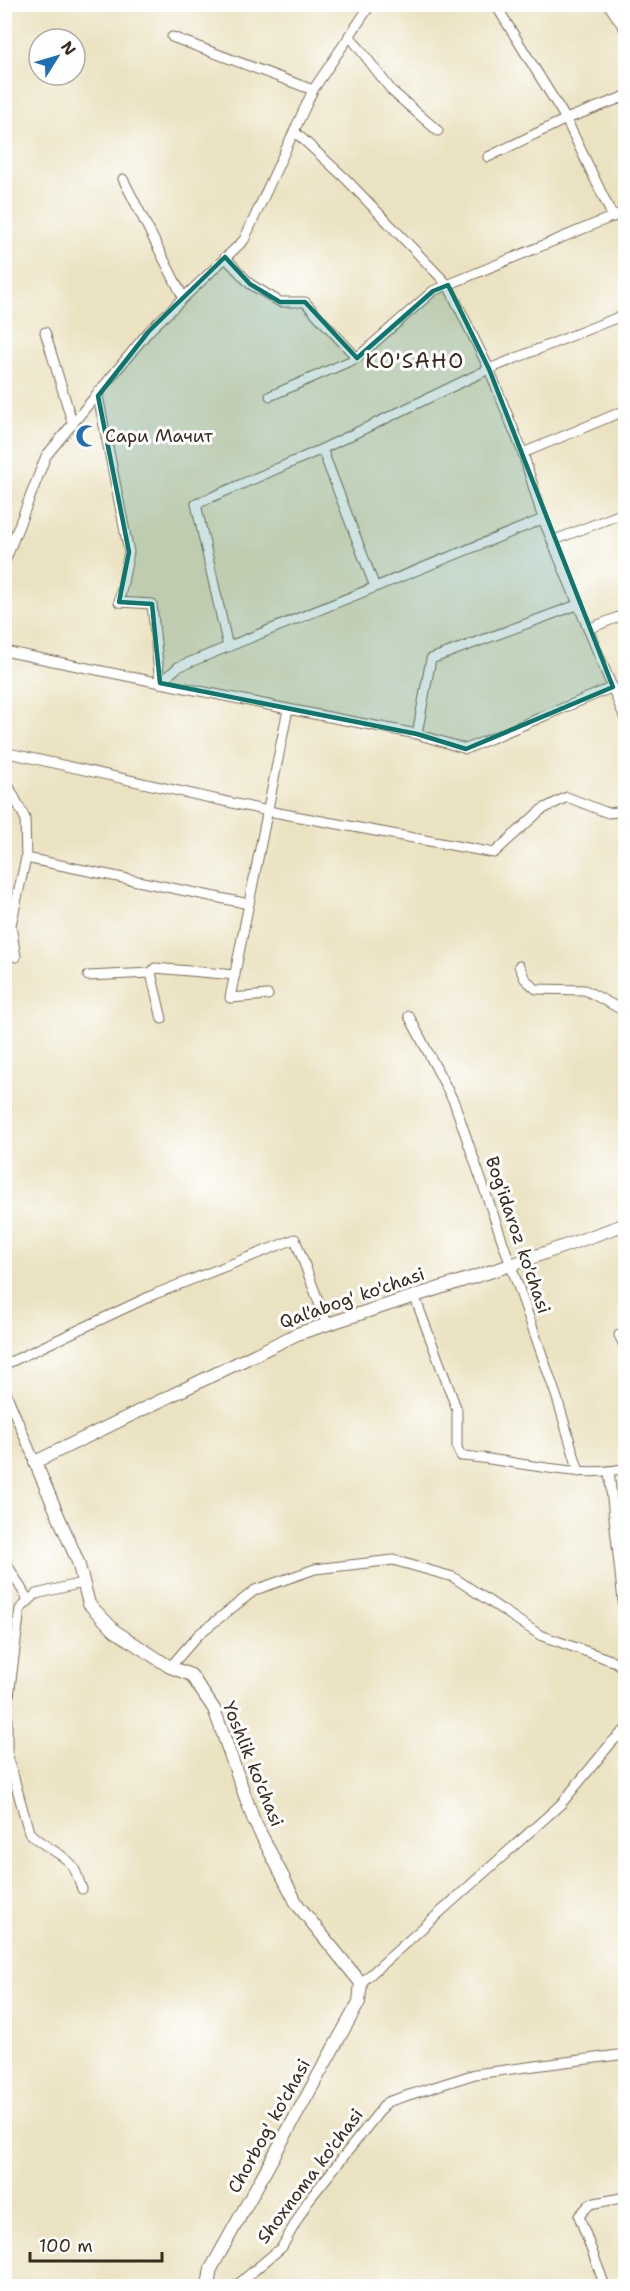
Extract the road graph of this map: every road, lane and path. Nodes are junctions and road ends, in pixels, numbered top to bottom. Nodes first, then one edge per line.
1 (371, 4) edge
2 (495, 4) edge
3 (608, 4) edge
4 (626, 31) edge
5 (349, 35) junction
6 (172, 37) dead end
7 (313, 90) junction
8 (626, 96) edge
9 (566, 119) junction
10 (438, 130) dead end
11 (295, 132) junction
12 (488, 157) dead end
13 (123, 179) dead end
14 (626, 211) edge
15 (613, 217) junction
16 (225, 257) junction
17 (448, 285) junction
18 (183, 297) junction
19 (626, 314) edge
20 (45, 332) dead end
21 (357, 358) junction
22 (489, 369) junction
23 (98, 396) junction
24 (270, 396) dead end
25 (626, 410) edge
26 (72, 425) junction
27 (322, 449) junction
28 (523, 453) junction
29 (626, 512) edge
30 (543, 519) junction
31 (552, 541) junction
32 (4, 564) edge
33 (375, 587) junction
34 (577, 604) junction
35 (626, 614) edge
36 (588, 629) junction
37 (228, 647) junction
38 (4, 651) edge
39 (160, 683) junction
40 (618, 692) edge
41 (288, 709) junction
42 (626, 720) edge
43 (417, 734) junction
44 (4, 752) edge
45 (4, 777) edge
46 (268, 811) junction
47 (626, 811) edge
48 (26, 858) junction
49 (249, 904) junction
50 (16, 957) dead end
51 (519, 966) dead end
52 (151, 973) junction
53 (235, 975) junction
54 (88, 976) dead end
55 (268, 995) dead end
56 (626, 1012) edge
57 (409, 1016) dead end
58 (162, 1018) dead end
59 (626, 1224) edge
60 (511, 1265) junction
61 (414, 1295) junction
62 (327, 1324) junction
63 (626, 1333) edge
64 (626, 1350) edge
65 (4, 1365) edge
66 (4, 1388) edge
67 (35, 1462) junction
68 (626, 1468) edge
69 (609, 1471) junction
70 (579, 1472) junction
71 (4, 1559) edge
72 (82, 1583) junction
73 (28, 1600) junction
74 (626, 1629) edge
75 (15, 1663) junction
76 (4, 1664) edge
77 (170, 1667) junction
78 (626, 1671) edge
79 (626, 1730) edge
80 (82, 1889) dead end
81 (361, 1983) junction
82 (626, 2054) edge
83 (626, 2198) edge
84 (208, 2286) edge
85 (236, 2286) edge
86 (605, 2286) edge

1 - 5 street
2 - 9 street
3 - 4 street
5 - 7 street
5 - 10 street
6 - 7 street
7 - 11 street
8 - 9 street
9 - 12 street
9 - 15 street
11 - 16 street
11 - 17 street
13 - 18 street
14 - 15 street
15 - 17 street
16 - 18 street
16 - 21 street
17 - 21 street
17 - 22 street
18 - 23 street
19 - 22 street
20 - 26 street
21 - 24 street
22 - 27 street
22 - 28 street
23 - 26 street
23 - 39 street
25 - 28 street
26 - 32 street
27 - 33 street
27 - 37 street
28 - 30 street
29 - 31 street
30 - 31 street
30 - 33 street
31 - 34 street
33 - 37 street
34 - 36 street
34 - 43 street
35 - 36 street
36 - 40 street
37 - 39 street
38 - 39 street
39 - 41 street
40 - 42 street
40 - 43 street
41 - 43 street
41 - 46 street
44 - 46 street
45 - 48 street
46 - 47 street
46 - 49 street
48 - 49 street
48 - 50 street
49 - 53 street
51 - 56 street
52 - 53 street
52 - 54 street
52 - 58 street
53 - 55 street
57 - 60 street, Bog'idaroz ko'chasi
59 - 60 street, Qal'abog' ko'chasi
60 - 61 street, Qal'abog' ko'chasi
60 - 70 street, Bog'idaroz ko'chasi
61 - 62 street, Qal'abog' ko'chasi
61 - 70 street
62 - 65 street
62 - 67 street, Qal'abog' ko'chasi
63 - 64 street
66 - 67 street, Yoshlik ko'chasi
67 - 72 street, Yoshlik ko'chasi
68 - 69 street
69 - 70 street
69 - 74 street
71 - 73 street
72 - 73 street
72 - 77 street, Yoshlik ko'chasi
73 - 75 street
75 - 76 street
75 - 80 street
77 - 78 street
77 - 81 street, Yoshlik ko'chasi
79 - 81 street
81 - 84 street, Chorbog' ko'chasi
82 - 85 street, Shoxnoma ko'chasi
83 - 86 street

